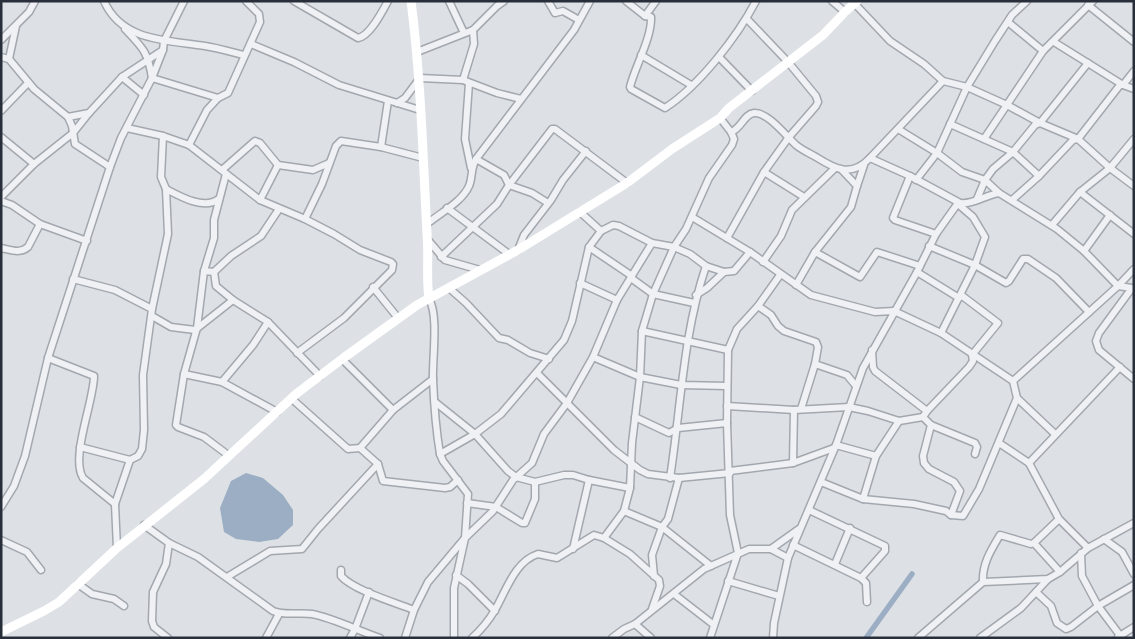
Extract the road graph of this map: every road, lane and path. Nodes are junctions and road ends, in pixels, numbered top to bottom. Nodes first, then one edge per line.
1 (35, 1) edge
2 (104, 1) edge
3 (184, 1) edge
4 (246, 1) edge
5 (294, 1) edge
6 (388, 1) edge
7 (449, 1) edge
8 (504, 1) edge
9 (548, 1) edge
10 (590, 1) edge
11 (626, 1) edge
12 (656, 1) edge
13 (756, 1) edge
14 (832, 1) edge
15 (1027, 1) edge
16 (414, 2) edge
17 (856, 2) edge
18 (1090, 3) edge
19 (495, 4) edge
20 (845, 12) junction
21 (645, 16) junction
22 (579, 20) junction
23 (747, 20) junction
24 (1008, 22) junction
25 (120, 24) junction
26 (16, 25) junction
27 (473, 30) junction
28 (464, 33) junction
29 (1, 40) edge
30 (164, 41) junction
31 (1054, 42) junction
32 (1134, 42) edge
33 (250, 44) junction
34 (163, 50) junction
35 (1043, 51) junction
36 (417, 52) junction
37 (244, 55) junction
38 (641, 55) junction
39 (719, 56) junction
40 (1, 57) edge
41 (9, 59) junction
42 (149, 59) junction
43 (788, 62) junction
44 (1088, 63) junction
45 (1134, 71) edge
46 (122, 77) junction
47 (152, 78) junction
48 (420, 78) junction
49 (466, 81) junction
50 (943, 81) junction
51 (28, 83) junction
52 (691, 85) junction
53 (1123, 86) junction
54 (967, 87) junction
55 (1134, 89) edge
56 (752, 91) junction
57 (144, 95) junction
58 (218, 98) junction
59 (521, 99) junction
60 (388, 101) junction
61 (397, 103) junction
62 (1007, 105) junction
63 (420, 110) junction
64 (1, 111) edge
65 (88, 113) junction
66 (68, 117) junction
67 (720, 118) junction
68 (1040, 123) junction
69 (950, 124) junction
70 (126, 128) junction
71 (898, 129) junction
72 (731, 132) junction
73 (73, 133) junction
74 (163, 136) junction
75 (1, 137) edge
76 (789, 138) junction
77 (984, 139) junction
78 (1078, 139) junction
79 (1134, 139) edge
80 (189, 145) junction
81 (381, 147) junction
82 (586, 151) junction
83 (1013, 152) junction
84 (937, 153) junction
85 (423, 158) junction
86 (870, 158) junction
87 (476, 159) junction
88 (329, 163) junction
89 (34, 164) junction
90 (278, 165) junction
91 (864, 165) junction
92 (110, 168) junction
93 (471, 168) junction
94 (838, 168) junction
95 (1110, 168) junction
96 (224, 172) junction
97 (764, 172) junction
98 (1039, 176) junction
99 (913, 178) junction
100 (985, 180) junction
101 (627, 183) junction
102 (509, 185) junction
103 (856, 186) junction
104 (1134, 186) edge
105 (166, 189) junction
106 (1080, 192) junction
107 (1000, 193) junction
108 (1, 197) edge
109 (804, 197) junction
110 (219, 199) junction
111 (977, 199) junction
112 (260, 200) junction
113 (1012, 200) junction
114 (1, 201) edge
115 (548, 203) junction
116 (959, 203) junction
117 (447, 208) junction
118 (279, 209) junction
119 (580, 212) junction
120 (1110, 215) junction
121 (692, 217) junction
122 (305, 218) junction
123 (40, 224) junction
124 (427, 224) junction
125 (1052, 225) junction
126 (471, 227) junction
127 (601, 231) junction
128 (936, 234) junction
129 (1134, 234) edge
130 (727, 238) junction
131 (428, 240) junction
132 (86, 241) junction
133 (652, 243) junction
134 (929, 246) junction
135 (589, 247) junction
136 (674, 247) junction
137 (1, 248) edge
138 (518, 250) junction
139 (1084, 251) junction
140 (750, 252) junction
141 (816, 252) junction
142 (509, 254) junction
143 (441, 257) junction
144 (763, 262) junction
145 (975, 264) junction
146 (706, 266) junction
147 (919, 269) junction
148 (1134, 269) edge
149 (480, 270) junction
150 (204, 271) junction
151 (214, 272) junction
152 (724, 272) junction
153 (780, 275) junction
154 (631, 277) junction
155 (73, 279) junction
156 (580, 284) junction
157 (796, 285) junction
158 (1118, 286) junction
159 (373, 287) junction
160 (449, 288) junction
161 (1133, 289) edge
162 (653, 294) junction
163 (696, 294) junction
164 (960, 296) junction
165 (232, 300) junction
166 (429, 300) junction
167 (617, 300) junction
168 (694, 303) junction
169 (758, 306) junction
170 (894, 311) junction
171 (152, 312) junction
172 (875, 312) junction
173 (1090, 312) junction
174 (398, 318) junction
175 (268, 322) junction
176 (887, 322) junction
177 (197, 328) junction
178 (642, 331) junction
179 (941, 333) junction
180 (689, 341) junction
181 (728, 350) junction
182 (872, 350) junction
183 (297, 353) junction
184 (972, 355) junction
185 (593, 356) junction
186 (48, 358) junction
187 (342, 359) junction
188 (549, 359) junction
189 (814, 364) junction
190 (1120, 367) junction
191 (537, 373) junction
192 (184, 374) junction
193 (320, 376) junction
194 (640, 377) junction
195 (433, 379) junction
196 (1134, 379) edge
197 (1013, 380) junction
198 (222, 382) junction
199 (681, 385) junction
200 (727, 386) junction
201 (856, 386) junction
202 (1017, 398) junction
203 (292, 399) junction
204 (435, 402) junction
205 (567, 403) junction
206 (727, 406) junction
207 (849, 407) junction
208 (801, 409) junction
209 (394, 410) junction
210 (794, 410) junction
211 (276, 412) junction
212 (925, 414) junction
213 (635, 418) junction
214 (899, 420) junction
215 (727, 422) junction
216 (931, 425) junction
217 (678, 428) junction
218 (475, 434) junction
219 (1055, 434) junction
220 (999, 443) junction
221 (835, 446) junction
222 (80, 447) junction
223 (360, 448) junction
224 (440, 454) junction
225 (975, 454) dead end
226 (228, 455) junction
227 (876, 456) junction
228 (130, 460) junction
229 (793, 463) junction
230 (1029, 463) junction
231 (378, 464) junction
232 (630, 464) junction
233 (730, 472) junction
234 (516, 477) junction
235 (670, 478) junction
236 (679, 478) junction
237 (458, 480) junction
238 (589, 480) junction
239 (535, 482) junction
240 (821, 482) junction
241 (630, 488) junction
242 (863, 499) junction
243 (467, 503) junction
244 (115, 504) junction
245 (1, 507) edge
246 (496, 507) junction
247 (809, 510) junction
248 (624, 511) junction
249 (951, 515) junction
250 (1059, 518) junction
251 (1134, 523) edge
252 (144, 525) junction
253 (662, 527) junction
254 (801, 527) junction
255 (850, 528) junction
256 (465, 538) junction
257 (604, 538) junction
258 (1104, 539) junction
259 (1, 540) edge
260 (169, 543) junction
261 (1034, 543) junction
262 (793, 545) junction
263 (117, 548) junction
264 (1088, 548) junction
265 (573, 549) junction
266 (771, 549) junction
267 (738, 553) junction
268 (1081, 553) junction
269 (788, 558) junction
270 (835, 564) junction
271 (712, 566) junction
272 (41, 570) dead end
273 (341, 570) dead end
274 (1060, 572) junction
275 (1134, 574) edge
276 (456, 575) junction
277 (654, 576) junction
278 (226, 577) junction
279 (861, 578) junction
280 (1048, 579) junction
281 (728, 582) junction
282 (983, 582) junction
283 (78, 584) junction
284 (1134, 585) edge
285 (369, 592) junction
286 (1036, 592) junction
287 (674, 594) junction
288 (779, 596) junction
289 (867, 602) dead end
290 (124, 606) dead end
291 (1098, 606) junction
292 (652, 609) junction
293 (414, 610) junction
294 (495, 611) junction
295 (280, 614) junction
296 (635, 624) junction
297 (714, 625) junction
298 (1134, 627) edge
299 (355, 629) junction
300 (1, 632) edge
301 (1120, 637) edge
302 (4, 638) edge
303 (168, 638) edge
304 (266, 638) edge
305 (350, 638) edge
306 (380, 638) edge
307 (405, 638) edge
308 (454, 638) edge
309 (472, 638) edge
310 (612, 638) edge
311 (652, 638) edge
312 (710, 638) edge
313 (773, 638) edge
314 (918, 638) edge
315 (980, 638) edge

1 - 26 street
2 - 25 street
3 - 30 street
4 - 33 street
5 - 6 street
7 - 28 street
8 - 19 street
9 - 22 street
10 - 22 street
11 - 21 street
12 - 21 street
13 - 23 street
14 - 20 street
15 - 24 street
16 - 36 street
17 - 20 street
17 - 50 street
18 - 31 street
18 - 32 street
19 - 27 street
20 - 43 street
21 - 38 street
22 - 59 street
23 - 39 street
23 - 43 street
24 - 35 street
24 - 54 street
25 - 30 street
25 - 42 street
26 - 29 street
26 - 41 street
27 - 28 street
27 - 49 street
28 - 36 street
30 - 34 street
30 - 37 street
31 - 35 street
31 - 44 street
33 - 37 street
33 - 60 street
34 - 42 street
34 - 47 street
35 - 62 street
36 - 48 street
37 - 58 street
38 - 52 street
38 - 52 street
39 - 52 street
39 - 56 street
40 - 41 street
41 - 51 street
42 - 46 street
42 - 47 street
43 - 56 street
43 - 76 street
44 - 53 street
44 - 68 street
45 - 53 street
46 - 57 street
46 - 65 street
47 - 57 street
47 - 58 street
48 - 49 street
48 - 61 street
48 - 63 street
49 - 59 street
49 - 93 street
50 - 54 street
50 - 71 street
51 - 64 street
51 - 66 street
53 - 55 street
53 - 78 street
54 - 62 street
54 - 69 street
56 - 67 street
57 - 70 street
58 - 80 street
59 - 87 street
60 - 61 street
60 - 81 street
61 - 63 street
62 - 68 street
62 - 77 street
63 - 85 street
65 - 66 street
65 - 73 street
66 - 73 street
67 - 72 street
67 - 101 street
68 - 78 street
68 - 83 street
69 - 77 street
69 - 84 street
70 - 74 street
70 - 92 street
71 - 84 street
71 - 86 street
72 - 76 street
72 - 121 street
73 - 89 street
73 - 92 street
74 - 80 street
74 - 105 street
75 - 89 street
76 - 94 street
76 - 97 street
77 - 83 street
78 - 95 street
78 - 98 street
79 - 95 street
80 - 96 street
81 - 85 street
81 - 88 street
82 - 101 street
82 - 102 street
82 - 115 street
83 - 98 street
83 - 100 street
84 - 99 street
84 - 100 street
85 - 124 street
86 - 91 street
86 - 99 street
87 - 93 street
87 - 102 street
88 - 90 street
88 - 122 street
89 - 108 street
90 - 96 street
90 - 112 street
91 - 94 street
91 - 103 street
92 - 132 street
93 - 117 street
94 - 103 street
94 - 109 street
95 - 104 street
95 - 106 street
96 - 110 street
96 - 112 street
97 - 109 street
97 - 130 street
98 - 113 street
99 - 116 street
99 - 128 street
100 - 107 street
100 - 111 street
101 - 119 street
102 - 115 street
102 - 126 street
103 - 141 street
105 - 110 street
105 - 171 street
106 - 120 street
106 - 125 street
107 - 111 street
107 - 113 street
109 - 144 street
110 - 150 street
111 - 116 street
112 - 118 street
113 - 125 street
114 - 123 street
115 - 138 street
116 - 128 street
116 - 145 street
117 - 124 street
117 - 126 street
118 - 122 street
118 - 151 street
119 - 127 street
119 - 138 street
120 - 129 street
120 - 139 street
121 - 130 street
121 - 136 street
122 - 159 street
123 - 132 street
123 - 137 street
124 - 131 street
125 - 139 street
126 - 142 street
126 - 143 street
127 - 133 street
127 - 135 street
128 - 134 street
130 - 140 street
131 - 143 street
131 - 166 street
132 - 155 street
133 - 136 street
133 - 154 street
134 - 145 street
134 - 147 street
135 - 154 street
135 - 156 street
136 - 146 street
136 - 162 street
138 - 142 street
139 - 158 street
140 - 144 street
140 - 152 street
141 - 147 street
141 - 157 street
142 - 149 street
143 - 149 street
144 - 153 street
145 - 164 street
145 - 173 street
146 - 152 street
146 - 163 street
147 - 164 street
147 - 170 street
148 - 158 street
149 - 160 street
150 - 151 street
150 - 177 street
151 - 165 street
152 - 163 street
153 - 157 street
153 - 169 street
154 - 162 street
154 - 167 street
155 - 171 street
155 - 186 street
156 - 167 street
156 - 188 street
157 - 172 street
158 - 161 street
158 - 173 street
159 - 174 street
159 - 183 street
160 - 166 street
160 - 188 street
161 - 190 street
162 - 168 street
162 - 178 street
163 - 168 street
164 - 179 street
164 - 184 street
165 - 175 street
165 - 177 street
166 - 174 street
166 - 195 street
167 - 185 street
168 - 180 street
169 - 181 street
169 - 189 street
170 - 172 street
170 - 176 street
170 - 179 street
171 - 177 street
171 - 228 street
172 - 176 street
173 - 197 street
174 - 187 street
175 - 183 street
175 - 198 street
176 - 182 street
177 - 192 street
178 - 180 street
178 - 194 street
179 - 184 street
180 - 181 street
180 - 199 street
181 - 200 street
182 - 201 street
182 - 212 street
183 - 193 street
184 - 197 street
184 - 212 street
185 - 194 street
185 - 205 street
186 - 222 street
186 - 245 street
187 - 193 street
187 - 209 street
188 - 191 street
189 - 201 street
189 - 208 street
190 - 196 street
190 - 219 street
191 - 205 street
191 - 218 street
192 - 198 street
192 - 226 street
193 - 203 street
194 - 199 street
194 - 213 street
195 - 204 street
195 - 209 street
197 - 202 street
198 - 211 street
199 - 200 street
199 - 217 street
200 - 206 street
201 - 207 street
202 - 219 street
202 - 220 street
203 - 211 street
203 - 223 street
204 - 218 street
204 - 224 street
205 - 232 street
205 - 234 street
206 - 210 street
206 - 215 street
207 - 208 street
207 - 214 street
207 - 221 street
208 - 210 street
209 - 223 street
210 - 229 street
211 - 226 street
212 - 214 street
212 - 216 street
213 - 217 street
213 - 232 street
214 - 227 street
215 - 217 street
215 - 233 street
216 - 225 street
216 - 249 street
217 - 235 street
218 - 224 street
218 - 234 street
219 - 230 street
220 - 230 street
220 - 249 street
221 - 227 street
221 - 229 street
221 - 240 street
222 - 228 street
222 - 244 street
223 - 231 street
224 - 237 street
226 - 252 street
227 - 242 street
228 - 244 street
229 - 233 street
230 - 250 street
231 - 237 street
231 - 278 street
232 - 235 street
232 - 241 street
233 - 236 street
233 - 267 street
234 - 239 street
234 - 246 street
235 - 236 street
236 - 253 street
237 - 243 street
238 - 239 street
238 - 241 street
238 - 265 street
239 - 246 street
240 - 242 street
240 - 247 street
241 - 248 street
242 - 249 street
243 - 246 street
243 - 256 street
244 - 263 street
246 - 256 street
247 - 254 street
247 - 255 street
248 - 253 street
248 - 257 street
250 - 261 street
250 - 264 street
251 - 258 street
252 - 260 street
252 - 263 street
253 - 271 street
253 - 277 street
254 - 262 street
254 - 266 street
255 - 270 street
255 - 279 street
256 - 276 street
256 - 293 street
257 - 265 street
257 - 277 street
258 - 264 street
258 - 275 street
259 - 272 street
260 - 278 street
260 - 303 street
261 - 274 street
261 - 282 street
262 - 269 street
262 - 270 street
263 - 283 street
264 - 268 street
265 - 294 street
266 - 267 street
266 - 269 street
267 - 271 street
267 - 281 street
268 - 274 street
268 - 291 street
269 - 288 street
270 - 279 street
271 - 287 street
273 - 285 street
274 - 280 street
276 - 294 street
276 - 308 street
277 - 292 street
278 - 295 street
279 - 289 street
280 - 282 street
280 - 286 street
281 - 288 street
281 - 297 street
282 - 314 street
283 - 290 street
283 - 300 street
284 - 291 street
285 - 293 street
285 - 299 street
286 - 291 street
286 - 315 street
287 - 292 street
287 - 297 street
288 - 313 street
291 - 301 street
292 - 296 street
293 - 307 street
294 - 309 street
295 - 299 street
295 - 304 street
296 - 310 street
296 - 311 street
297 - 312 street
298 - 301 street
299 - 305 street
299 - 306 street
300 - 302 street

